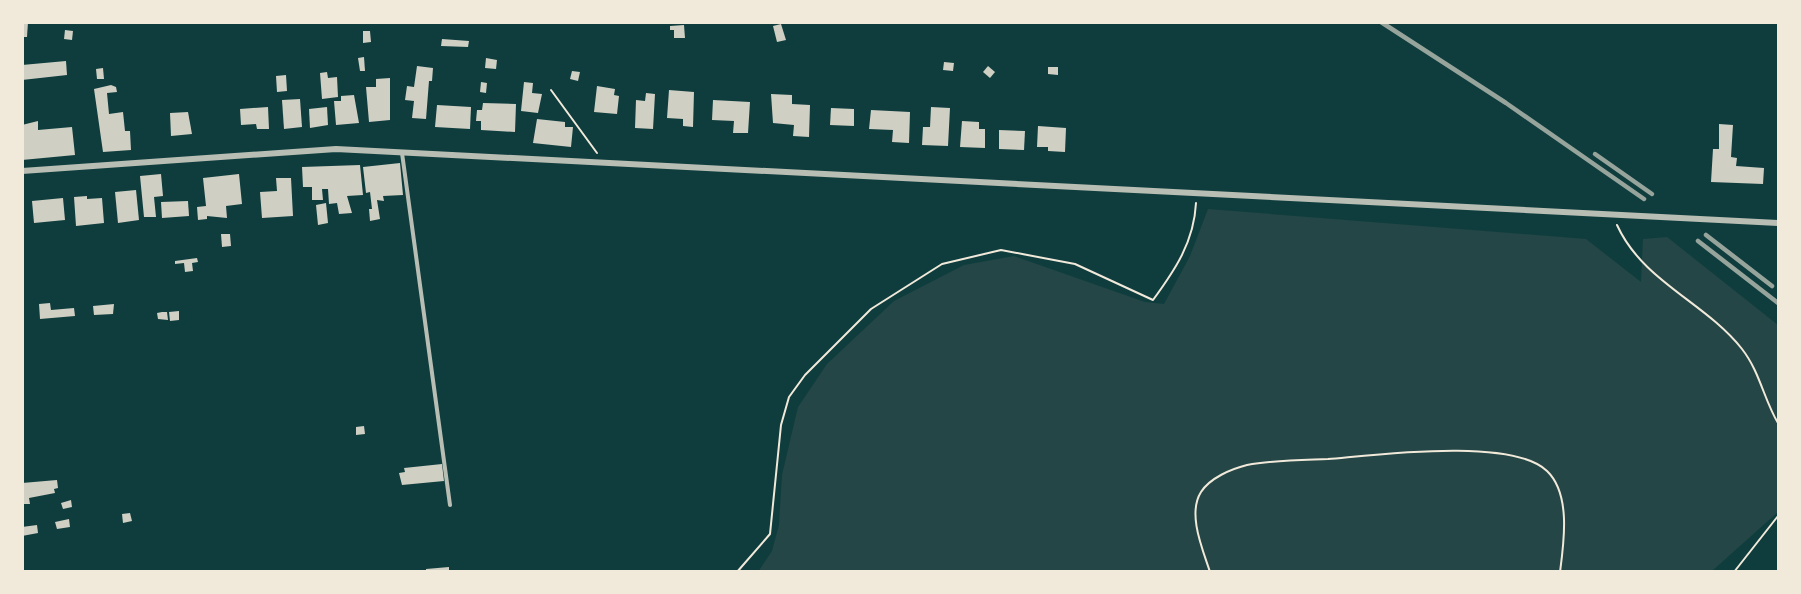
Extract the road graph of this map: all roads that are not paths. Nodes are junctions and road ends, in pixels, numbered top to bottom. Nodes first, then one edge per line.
1 (402, 153) junction
2 (22, 171) edge
3 (1779, 223) edge
4 (450, 504) dead end

1 - 2 street
1 - 3 street
1 - 4 lane

